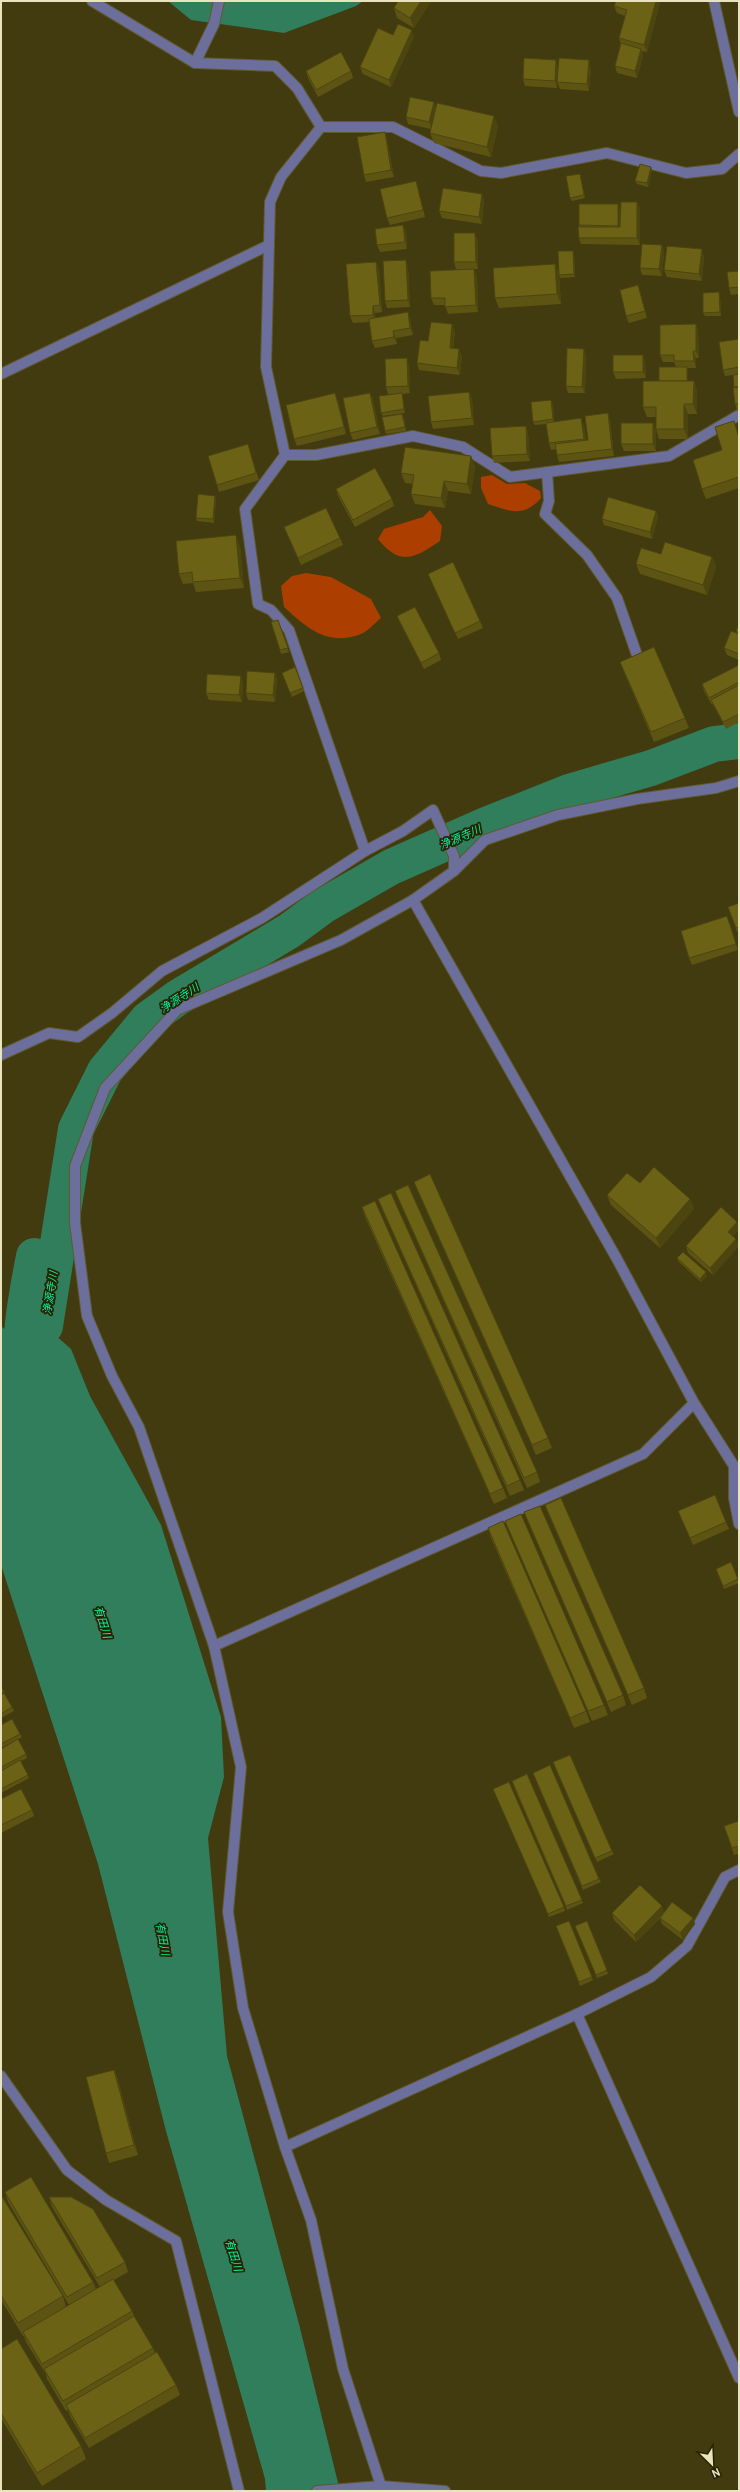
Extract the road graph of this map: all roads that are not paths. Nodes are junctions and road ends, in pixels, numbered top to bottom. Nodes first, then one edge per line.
1 (92, 1) edge
2 (219, 1) edge
3 (714, 1) edge
4 (195, 63) junction
5 (739, 112) edge
6 (321, 127) junction
7 (739, 154) edge
8 (269, 245) junction
9 (1, 374) edge
10 (739, 415) edge
11 (285, 455) junction
12 (547, 472) junction
13 (638, 658) edge
14 (739, 781) edge
15 (365, 851) junction
16 (454, 871) junction
17 (413, 900) junction
18 (1, 1055) edge
19 (694, 1403) junction
20 (736, 1464) edge
21 (739, 1524) edge
22 (214, 1646) junction
23 (739, 1870) edge
24 (576, 2014) junction
25 (1, 2076) edge
26 (285, 2147) junction
27 (739, 2378) edge
28 (381, 2486) junction
29 (240, 2491) edge
30 (317, 2491) edge
31 (445, 2491) edge

1 - 4 street
2 - 4 street
3 - 5 street
4 - 6 street
6 - 7 street
6 - 8 street
8 - 9 street
8 - 11 street
10 - 12 street
11 - 12 street
11 - 15 street
12 - 13 street
14 - 16 street
15 - 16 street
15 - 18 street
16 - 17 street
17 - 19 street
17 - 22 street
19 - 20 street
19 - 22 street
20 - 21 street
22 - 26 street
23 - 24 street
24 - 26 street
24 - 27 street
25 - 29 street
26 - 28 street
28 - 30 street
28 - 31 street

